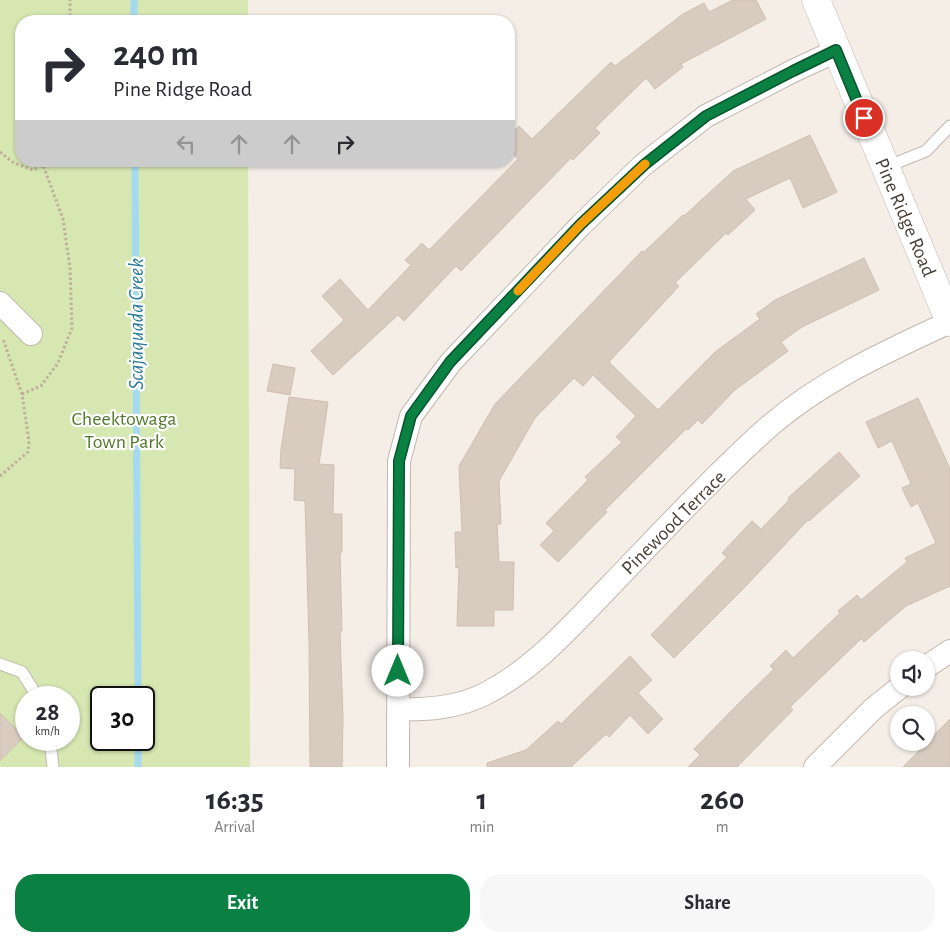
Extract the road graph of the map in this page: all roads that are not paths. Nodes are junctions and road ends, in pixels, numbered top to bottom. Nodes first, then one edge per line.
1 (816, 0) edge
2 (836, 50) junction
3 (950, 126) edge
4 (885, 168) junction
5 (0, 303) edge
6 (950, 322) edge
7 (31, 334) dead end
8 (950, 651) edge
9 (935, 661) edge
10 (0, 664) edge
11 (31, 686) edge
12 (890, 695) edge
13 (398, 709) junction
14 (51, 751) edge
15 (53, 767) edge
16 (398, 767) edge
17 (815, 767) edge

1 - 2 street, Pine Ridge Road
2 - 4 street, Pine Ridge Road
2 - 13 street
3 - 4 lane
4 - 6 street, Pine Ridge Road
5 - 7 street
6 - 13 street, Pinewood Terrace
8 - 9 street
10 - 11 lane
12 - 17 street
13 - 16 street
14 - 15 lane

